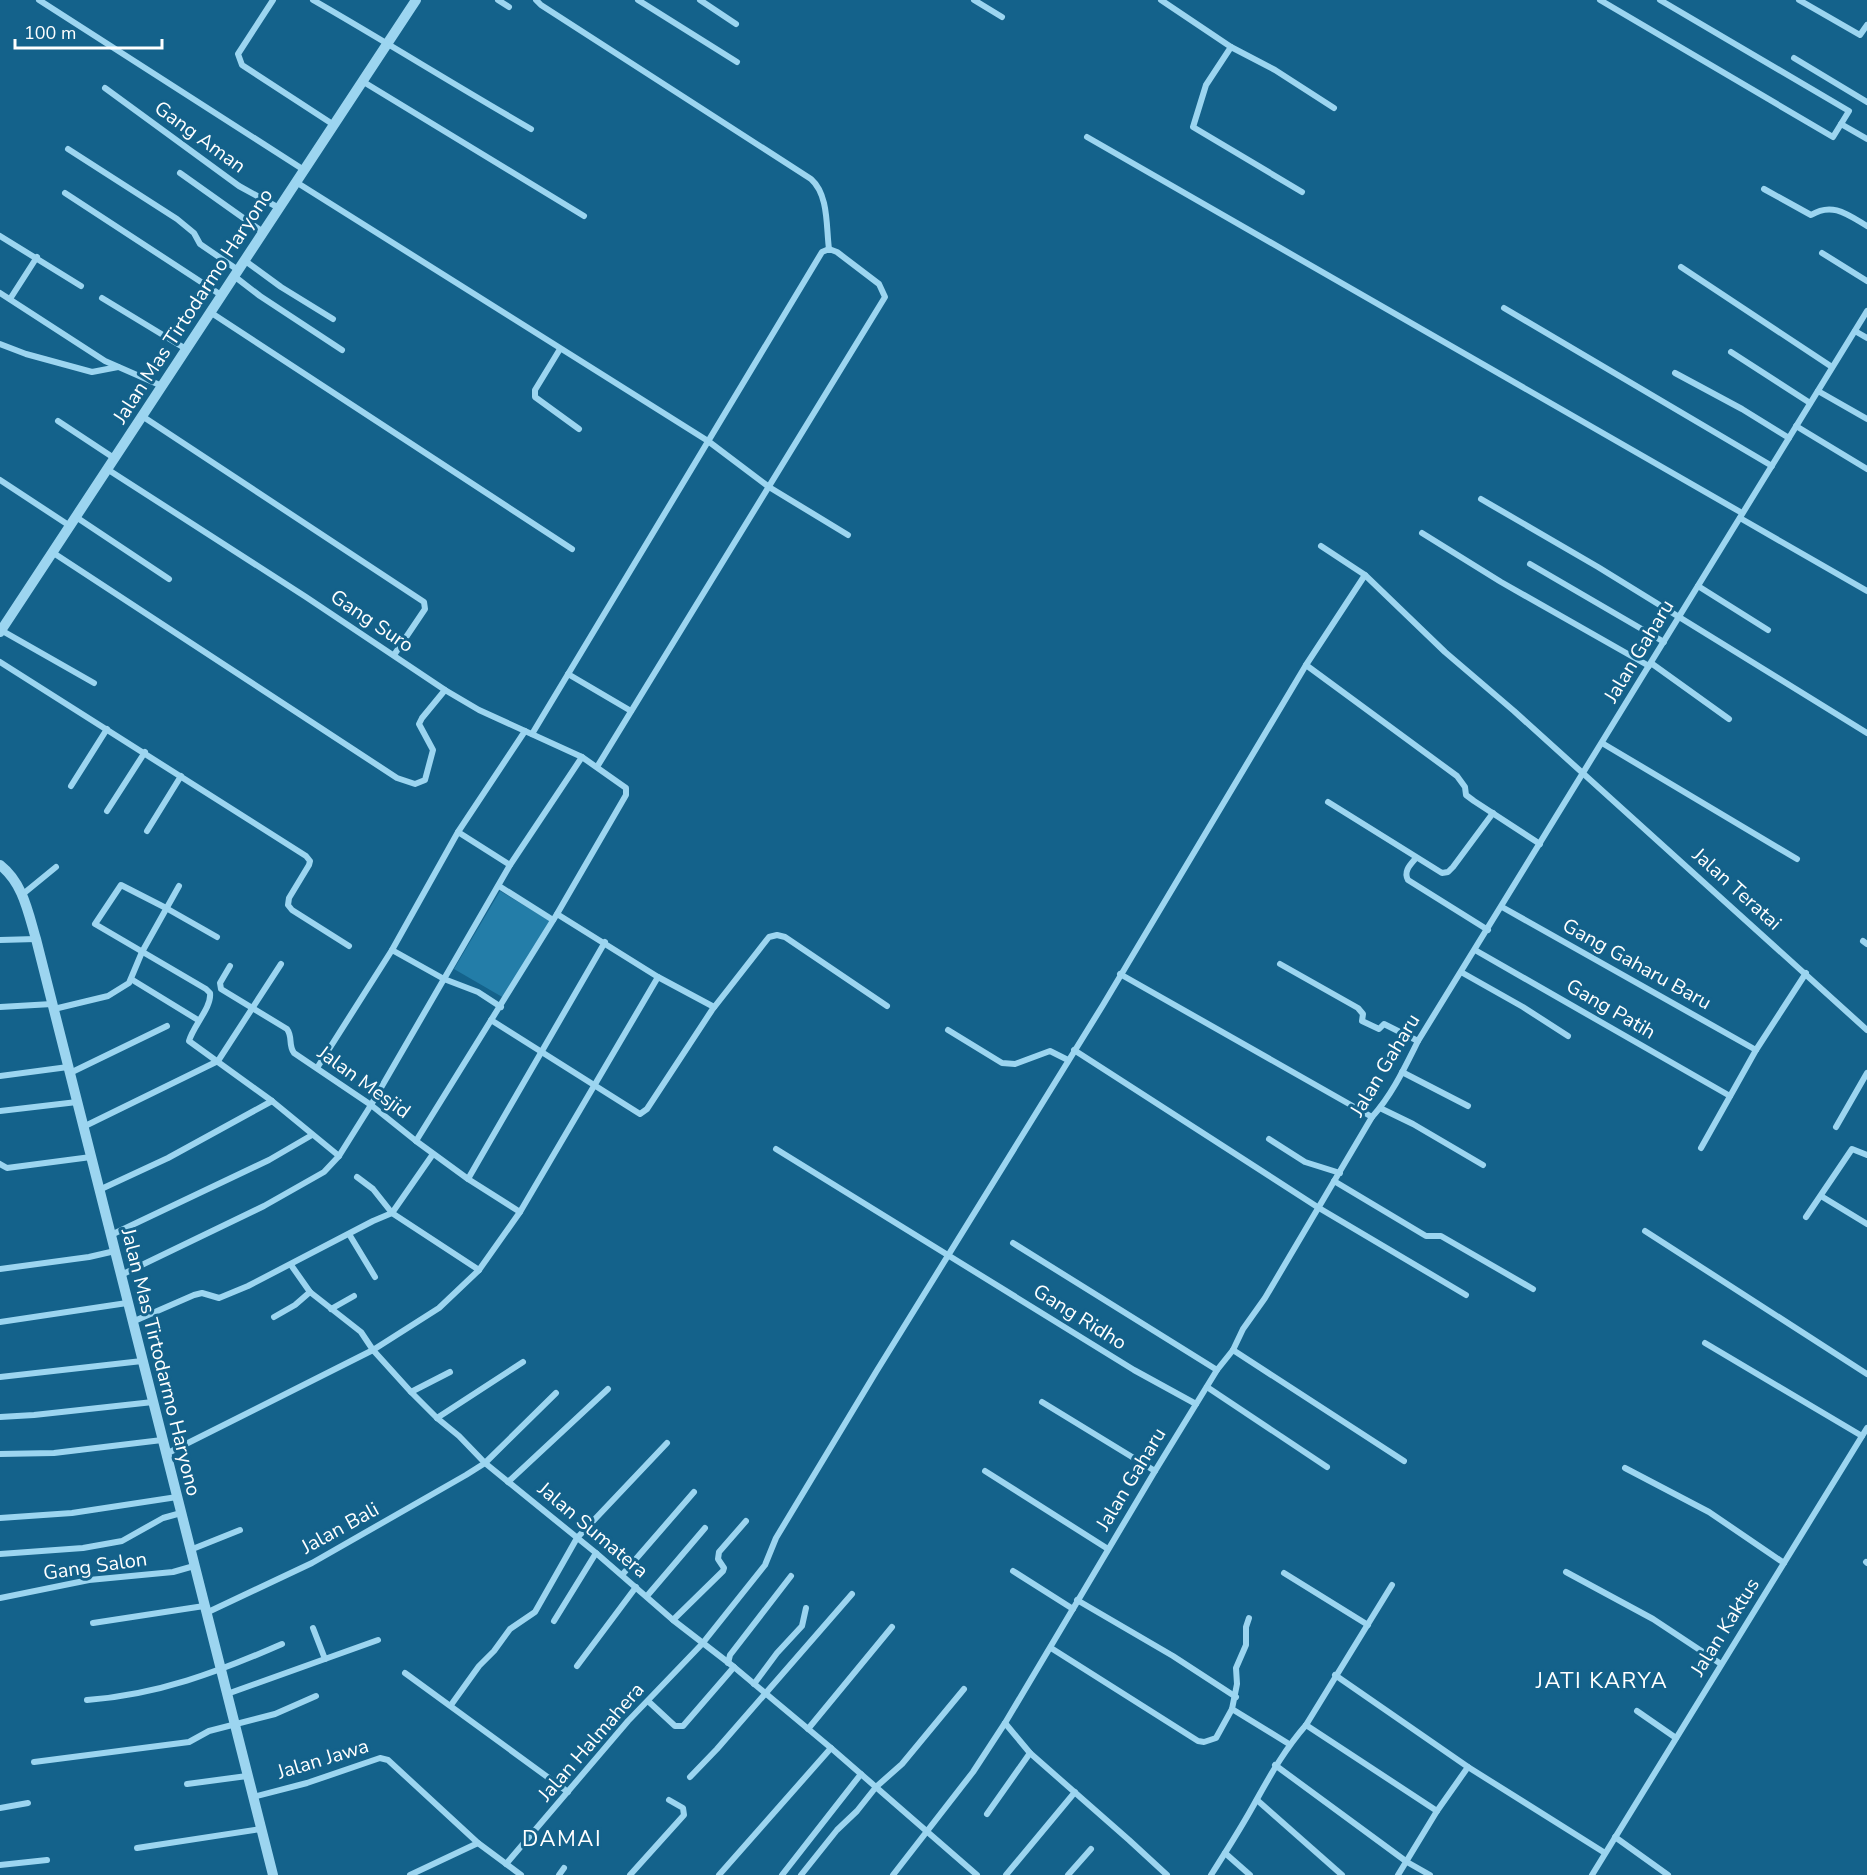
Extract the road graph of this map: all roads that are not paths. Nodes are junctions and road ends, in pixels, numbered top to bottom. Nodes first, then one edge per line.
1 (39, 0) edge
2 (273, 0) edge
3 (313, 0) edge
4 (416, 0) edge
5 (498, 0) edge
6 (536, 0) edge
7 (638, 0) edge
8 (700, 0) edge
9 (974, 0) edge
10 (1161, 0) edge
11 (1600, 0) edge
12 (1660, 0) edge
13 (1799, 0) edge
14 (509, 7) dead end
15 (1002, 17) dead end
16 (736, 24) dead end
17 (1867, 25) edge
18 (1860, 35) junction
19 (1867, 39) edge
20 (388, 43) junction
21 (1231, 47) junction
22 (1794, 58) dead end
23 (737, 62) dead end
24 (362, 81) junction
25 (105, 88) dead end
26 (1867, 102) edge
27 (1334, 108) dead end
28 (1841, 124) junction
29 (334, 125) junction
30 (531, 129) dead end
31 (1088, 137) dead end
32 (1867, 139) edge
33 (68, 148) dead end
34 (304, 170) junction
35 (180, 173) dead end
36 (296, 182) junction
37 (1764, 189) dead end
38 (1302, 192) dead end
39 (65, 193) dead end
40 (279, 208) junction
41 (584, 216) dead end
42 (1867, 226) edge
43 (263, 232) junction
44 (0, 236) edge
45 (829, 249) junction
46 (1821, 253) dead end
47 (37, 257) junction
48 (244, 260) junction
49 (1681, 267) dead end
50 (236, 273) junction
51 (1867, 281) edge
52 (81, 286) dead end
53 (0, 293) edge
54 (221, 295) junction
55 (102, 298) dead end
56 (10, 299) junction
57 (1504, 308) dead end
58 (1867, 311) edge
59 (210, 312) junction
60 (333, 319) dead end
61 (1855, 331) junction
62 (1867, 338) edge
63 (0, 344) edge
64 (186, 349) junction
65 (560, 349) junction
66 (342, 350) dead end
67 (1731, 352) dead end
68 (118, 367) junction
69 (1832, 367) junction
70 (1675, 373) dead end
71 (162, 386) junction
72 (1818, 391) junction
73 (1810, 403) junction
74 (142, 416) junction
75 (1867, 419) edge
76 (58, 421) dead end
77 (1796, 426) junction
78 (579, 429) dead end
79 (1789, 438) junction
80 (708, 441) junction
81 (114, 458) junction
82 (1772, 466) junction
83 (107, 469) junction
84 (1867, 469) edge
85 (0, 480) edge
86 (770, 487) junction
87 (1481, 499) dead end
88 (1741, 516) junction
89 (73, 521) junction
90 (1422, 533) dead end
91 (848, 535) dead end
92 (1321, 546) dead end
93 (572, 549) dead end
94 (52, 552) junction
95 (1530, 564) dead end
96 (1365, 574) junction
97 (169, 579) dead end
98 (1698, 586) junction
99 (1867, 591) edge
100 (1680, 616) junction
101 (1, 628) edge
102 (1768, 630) dead end
103 (1664, 642) junction
104 (394, 655) junction
105 (0, 662) edge
106 (1650, 664) junction
107 (1306, 665) junction
108 (568, 674) junction
109 (94, 683) dead end
110 (445, 690) junction
111 (631, 711) junction
112 (1729, 719) dead end
113 (107, 729) junction
114 (525, 731) junction
115 (1867, 733) edge
116 (532, 734) junction
117 (1602, 742) junction
118 (145, 752) junction
119 (582, 758) junction
120 (597, 767) junction
121 (1584, 773) junction
122 (182, 776) junction
123 (71, 786) dead end
124 (1328, 802) dead end
125 (107, 811) dead end
126 (1493, 813) junction
127 (147, 831) dead end
128 (458, 832) junction
129 (1540, 844) junction
130 (1416, 858) junction
131 (1797, 860) dead end
132 (0, 865) edge
133 (510, 865) junction
134 (56, 867) dead end
135 (179, 886) dead end
136 (499, 886) junction
137 (23, 894) junction
138 (1502, 907) junction
139 (166, 908) junction
140 (555, 917) junction
141 (1488, 930) junction
142 (217, 938) dead end
143 (36, 939) junction
144 (0, 940) edge
145 (605, 942) junction
146 (349, 946) dead end
147 (1475, 950) junction
148 (392, 951) junction
149 (142, 952) junction
150 (281, 964) dead end
151 (1280, 964) dead end
152 (230, 966) dead end
153 (1461, 972) junction
154 (1806, 973) junction
155 (1120, 974) junction
156 (658, 977) junction
157 (131, 979) junction
158 (444, 979) junction
159 (53, 1006) junction
160 (887, 1006) dead end
161 (0, 1007) edge
162 (501, 1007) junction
163 (714, 1007) junction
164 (253, 1008) junction
165 (198, 1020) junction
166 (491, 1020) junction
167 (167, 1026) dead end
168 (948, 1030) dead end
169 (1867, 1030) edge
170 (1568, 1036) dead end
171 (1418, 1041) junction
172 (1074, 1050) junction
173 (1756, 1050) junction
174 (542, 1051) junction
175 (1068, 1059) junction
176 (218, 1061) junction
177 (317, 1068) junction
178 (69, 1070) junction
179 (1402, 1072) junction
180 (1867, 1073) edge
181 (0, 1076) edge
182 (594, 1084) junction
183 (1730, 1096) junction
184 (272, 1101) junction
185 (77, 1102) junction
186 (371, 1105) junction
187 (1468, 1106) dead end
188 (1380, 1108) junction
189 (0, 1111) edge
190 (1372, 1116) junction
191 (84, 1127) junction
192 (1836, 1127) dead end
193 (312, 1136) junction
194 (1269, 1139) dead end
195 (416, 1141) junction
196 (1701, 1148) dead end
197 (776, 1149) dead end
198 (433, 1154) junction
199 (1867, 1155) edge
200 (339, 1156) junction
201 (91, 1157) junction
202 (0, 1164) edge
203 (1483, 1165) dead end
204 (1340, 1173) junction
205 (357, 1177) dead end
206 (468, 1179) junction
207 (1334, 1181) junction
208 (99, 1190) junction
209 (1821, 1196) junction
210 (1319, 1208) junction
211 (520, 1212) junction
212 (392, 1213) junction
213 (1806, 1217) dead end
214 (1867, 1224) edge
215 (1645, 1231) dead end
216 (349, 1234) junction
217 (111, 1235) junction
218 (1012, 1242) dead end
219 (115, 1251) junction
220 (949, 1256) junction
221 (291, 1265) junction
222 (0, 1269) edge
223 (479, 1270) junction
224 (121, 1275) junction
225 (375, 1277) dead end
226 (1533, 1289) dead end
227 (310, 1292) junction
228 (1466, 1295) dead end
229 (354, 1296) dead end
230 (127, 1303) junction
231 (331, 1309) junction
232 (273, 1317) dead end
233 (0, 1322) edge
234 (132, 1322) junction
235 (1705, 1343) dead end
236 (373, 1350) junction
237 (1233, 1350) junction
238 (142, 1361) junction
239 (523, 1362) dead end
240 (1217, 1370) junction
241 (450, 1372) dead end
242 (1867, 1374) edge
243 (0, 1377) edge
244 (1207, 1387) junction
245 (608, 1389) dead end
246 (411, 1392) junction
247 (556, 1393) dead end
248 (153, 1402) junction
249 (1042, 1402) dead end
250 (1196, 1404) junction
251 (0, 1417) edge
252 (437, 1418) junction
253 (1867, 1428) edge
254 (1862, 1436) junction
255 (162, 1440) junction
256 (667, 1443) dead end
257 (0, 1454) edge
258 (166, 1454) junction
259 (1404, 1461) dead end
260 (485, 1463) junction
261 (1328, 1467) dead end
262 (1625, 1468) dead end
263 (985, 1471) dead end
264 (1155, 1471) junction
265 (508, 1482) junction
266 (694, 1492) dead end
267 (177, 1497) junction
268 (181, 1513) junction
269 (0, 1518) edge
270 (746, 1521) dead end
271 (705, 1528) dead end
272 (240, 1530) dead end
273 (577, 1538) junction
274 (1108, 1549) junction
275 (190, 1550) junction
276 (596, 1553) junction
277 (0, 1554) edge
278 (1784, 1563) junction
279 (194, 1566) junction
280 (1013, 1571) dead end
281 (1566, 1572) dead end
282 (1284, 1573) dead end
283 (622, 1575) junction
284 (791, 1576) dead end
285 (1392, 1585) dead end
286 (636, 1587) junction
287 (852, 1594) dead end
288 (647, 1596) junction
289 (0, 1598) edge
290 (1077, 1600) junction
291 (806, 1608) dead end
292 (1073, 1609) junction
293 (205, 1610) junction
294 (1249, 1618) dead end
295 (673, 1620) junction
296 (554, 1621) dead end
297 (93, 1623) dead end
298 (1368, 1625) junction
299 (892, 1627) dead end
300 (313, 1628) dead end
301 (378, 1640) dead end
302 (282, 1644) dead end
303 (702, 1644) junction
304 (1051, 1648) junction
305 (325, 1659) junction
306 (1721, 1664) junction
307 (731, 1665) junction
308 (577, 1666) dead end
309 (221, 1671) junction
310 (405, 1673) dead end
311 (1335, 1675) junction
312 (754, 1684) junction
313 (964, 1689) dead end
314 (227, 1694) junction
315 (765, 1695) junction
316 (316, 1696) dead end
317 (1236, 1697) junction
318 (87, 1700) dead end
319 (648, 1701) junction
320 (451, 1705) junction
321 (1232, 1709) junction
322 (1637, 1711) dead end
323 (1005, 1723) junction
324 (235, 1724) junction
325 (1306, 1725) junction
326 (808, 1729) junction
327 (1676, 1738) junction
328 (1289, 1744) junction
329 (831, 1748) junction
330 (1030, 1753) junction
331 (34, 1762) dead end
332 (1275, 1765) junction
333 (1468, 1767) junction
334 (861, 1774) junction
335 (247, 1776) junction
336 (690, 1777) dead end
337 (188, 1784) dead end
338 (876, 1786) junction
339 (568, 1792) junction
340 (1075, 1792) junction
341 (253, 1797) junction
342 (669, 1800) dead end
343 (1257, 1800) junction
344 (28, 1803) dead end
345 (0, 1808) edge
346 (1437, 1811) junction
347 (987, 1814) dead end
348 (261, 1830) junction
349 (927, 1832) junction
350 (1615, 1837) junction
351 (478, 1843) junction
352 (137, 1848) dead end
353 (1091, 1849) dead end
354 (1225, 1853) junction
355 (1605, 1853) junction
356 (47, 1860) dead end
357 (1407, 1862) junction
358 (507, 1864) junction
359 (0, 1865) edge
360 (564, 1868) dead end
361 (273, 1875) edge
362 (410, 1875) edge
363 (521, 1875) edge
364 (559, 1875) edge
365 (630, 1875) edge
366 (719, 1875) edge
367 (782, 1875) edge
368 (801, 1875) edge
369 (893, 1875) edge
370 (977, 1875) edge
371 (1006, 1875) edge
372 (1068, 1875) edge
373 (1167, 1875) edge
374 (1211, 1875) edge
375 (1250, 1875) edge
376 (1342, 1875) edge
377 (1398, 1875) edge
378 (1430, 1875) edge
379 (1592, 1875) edge
380 (1668, 1875) edge

1 - 34 street
2 - 29 street
3 - 20 street
4 - 20 street, Jalan Mas Tirtodarmo Haryono
5 - 14 street
6 - 45 street
7 - 23 street
8 - 16 street
9 - 15 street
10 - 21 street
11 - 28 street
12 - 28 street
13 - 18 street
17 - 18 street
18 - 19 street
20 - 24 street, Jalan Mas Tirtodarmo Haryono
20 - 30 street
21 - 27 street
21 - 38 street
22 - 26 street
24 - 29 street, Jalan Mas Tirtodarmo Haryono
24 - 41 street
25 - 40 street, Gang Aman
28 - 32 street
29 - 34 street, Jalan Mas Tirtodarmo Haryono
31 - 88 street
33 - 50 street
34 - 36 street, Jalan Mas Tirtodarmo Haryono
35 - 43 street
36 - 40 street, Jalan Mas Tirtodarmo Haryono
36 - 65 street
37 - 42 street
39 - 54 street
40 - 43 street, Jalan Mas Tirtodarmo Haryono
43 - 48 street, Jalan Mas Tirtodarmo Haryono
44 - 47 street
45 - 80 street
45 - 86 street
46 - 51 street
47 - 52 street
47 - 56 street
48 - 50 street, Jalan Mas Tirtodarmo Haryono
48 - 60 street
49 - 69 street
50 - 54 street, Jalan Mas Tirtodarmo Haryono
50 - 66 street
53 - 56 street
54 - 59 street, Jalan Mas Tirtodarmo Haryono
55 - 64 street
56 - 68 street
57 - 82 street
58 - 61 street, Jalan Gaharu
59 - 64 street, Jalan Mas Tirtodarmo Haryono
59 - 93 street
61 - 62 street
61 - 69 street, Jalan Gaharu
63 - 68 street
64 - 71 street, Jalan Mas Tirtodarmo Haryono
65 - 78 street
65 - 80 street
67 - 73 street
68 - 71 street
69 - 72 street, Jalan Gaharu
70 - 79 street
71 - 74 street, Jalan Mas Tirtodarmo Haryono
72 - 73 street, Jalan Gaharu
72 - 75 street
73 - 77 street, Jalan Gaharu
74 - 81 street, Jalan Mas Tirtodarmo Haryono
74 - 104 street
76 - 81 street
77 - 79 street, Jalan Gaharu
77 - 84 street
79 - 82 street, Jalan Gaharu
80 - 86 street
80 - 108 street
81 - 83 street, Jalan Mas Tirtodarmo Haryono
82 - 88 street, Jalan Gaharu
83 - 89 street, Jalan Mas Tirtodarmo Haryono
83 - 104 street, Gang Suro
85 - 89 street
86 - 91 street
86 - 111 street
87 - 100 street
88 - 98 street, Jalan Gaharu
88 - 99 street
89 - 94 street, Jalan Mas Tirtodarmo Haryono
89 - 97 street
90 - 106 street
92 - 96 street, Jalan Teratai
94 - 101 street, Jalan Mas Tirtodarmo Haryono
94 - 110 street
95 - 103 street
96 - 107 street, Jalan Halmahera
96 - 121 street, Jalan Teratai
98 - 100 street, Jalan Gaharu
98 - 102 street
100 - 103 street, Jalan Gaharu
100 - 115 street
101 - 109 street
103 - 106 street, Jalan Gaharu
104 - 110 street, Gang Suro
105 - 113 street
106 - 112 street
106 - 117 street, Jalan Gaharu
107 - 126 street
107 - 155 street, Jalan Halmahera
108 - 111 street
108 - 116 street
110 - 114 street, Gang Suro
111 - 120 street
113 - 118 street
113 - 123 street
114 - 116 street, Gang Suro
114 - 128 street
116 - 119 street, Gang Suro
117 - 121 street, Jalan Gaharu
117 - 131 street
118 - 122 street
118 - 125 street
119 - 120 street, Gang Suro
119 - 133 street
120 - 140 street, Gang Suro
121 - 129 street, Jalan Gaharu
121 - 154 street, Jalan Teratai
122 - 127 street
122 - 146 street
124 - 130 street
126 - 129 street
126 - 130 street
128 - 133 street
128 - 148 street
129 - 138 street, Jalan Gaharu
130 - 141 street
132 - 137 street, Jalan Mas Tirtodarmo Haryono
133 - 136 street
134 - 137 street
135 - 139 street
136 - 140 street
136 - 158 street
137 - 143 street, Jalan Mas Tirtodarmo Haryono
138 - 141 street, Jalan Gaharu
138 - 173 street, Gang Gaharu Baru
139 - 142 street
139 - 149 street
139 - 149 street
140 - 145 street
140 - 162 street
141 - 147 street, Jalan Gaharu
143 - 144 street
143 - 159 street, Jalan Mas Tirtodarmo Haryono
145 - 156 street
145 - 174 street
147 - 153 street, Jalan Gaharu
147 - 183 street, Gang Patih
148 - 158 street
148 - 177 street
149 - 157 street
149 - 165 street
150 - 164 street
151 - 171 street
152 - 164 street, Jalan Mesjid
153 - 170 street
153 - 171 street, Jalan Gaharu
154 - 169 street, Jalan Teratai
154 - 173 street
155 - 172 street, Jalan Halmahera
155 - 190 street
156 - 163 street
156 - 182 street
157 - 159 street
157 - 165 street
158 - 162 street
158 - 186 street
159 - 161 street
159 - 178 street, Jalan Mas Tirtodarmo Haryono
160 - 163 street
162 - 166 street
163 - 182 street
164 - 176 street
164 - 177 street, Jalan Mesjid
165 - 176 street
166 - 174 street
166 - 195 street
167 - 178 street
168 - 175 street
171 - 179 street, Jalan Gaharu
172 - 175 street, Jalan Halmahera
172 - 210 street
173 - 183 street
174 - 182 street
174 - 206 street
175 - 220 street, Jalan Halmahera
176 - 184 street
176 - 191 street
177 - 186 street, Jalan Mesjid
178 - 181 street
178 - 185 street, Jalan Mas Tirtodarmo Haryono
179 - 187 street
179 - 188 street, Jalan Gaharu
180 - 192 street
182 - 211 street
183 - 196 street
184 - 193 street
184 - 208 street
185 - 189 street
185 - 191 street, Jalan Mas Tirtodarmo Haryono
186 - 195 street, Jalan Mesjid
186 - 200 street
188 - 190 street, Jalan Gaharu
188 - 203 street
190 - 204 street, Jalan Gaharu
191 - 201 street, Jalan Mas Tirtodarmo Haryono
193 - 200 street
193 - 217 street
194 - 204 street
195 - 198 street, Jalan Mesjid
197 - 220 street, Gang Ridho
198 - 206 street, Jalan Mesjid
198 - 212 street
199 - 209 street
200 - 224 street
201 - 202 street
201 - 208 street, Jalan Mas Tirtodarmo Haryono
204 - 207 street, Jalan Gaharu
205 - 212 street
206 - 211 street, Jalan Mesjid
207 - 210 street, Jalan Gaharu
207 - 226 street
208 - 217 street, Jalan Mas Tirtodarmo Haryono
209 - 213 street
209 - 214 street
210 - 228 street
210 - 237 street, Jalan Gaharu
211 - 223 street
212 - 216 street
212 - 223 street
215 - 242 street
216 - 221 street
216 - 225 street
217 - 219 street, Jalan Mas Tirtodarmo Haryono
218 - 240 street
219 - 222 street
219 - 224 street, Jalan Mas Tirtodarmo Haryono
220 - 250 street, Gang Ridho
220 - 303 street, Jalan Halmahera
221 - 227 street, Jalan Sumatera
221 - 234 street
223 - 236 street
224 - 230 street, Jalan Mas Tirtodarmo Haryono
227 - 231 street, Jalan Sumatera
227 - 232 street
229 - 231 street
230 - 233 street
230 - 234 street, Jalan Mas Tirtodarmo Haryono
231 - 236 street, Jalan Sumatera
234 - 238 street, Jalan Mas Tirtodarmo Haryono
235 - 254 street
236 - 246 street, Jalan Sumatera
236 - 258 street
237 - 240 street, Jalan Gaharu
237 - 259 street
238 - 243 street
238 - 248 street, Jalan Mas Tirtodarmo Haryono
239 - 252 street
240 - 244 street, Jalan Gaharu
241 - 246 street
244 - 250 street, Jalan Gaharu
244 - 261 street
245 - 265 street
246 - 252 street, Jalan Sumatera
247 - 260 street, Jalan Bali
248 - 251 street
248 - 255 street, Jalan Mas Tirtodarmo Haryono
249 - 264 street
250 - 264 street, Jalan Gaharu
252 - 260 street, Jalan Sumatera
253 - 254 street, Jalan Kaktus
254 - 278 street, Jalan Kaktus
255 - 257 street
255 - 258 street, Jalan Mas Tirtodarmo Haryono
256 - 273 street
258 - 267 street, Jalan Mas Tirtodarmo Haryono
260 - 265 street, Jalan Sumatera
260 - 293 street, Jalan Bali
262 - 278 street
263 - 274 street
264 - 274 street, Jalan Gaharu
265 - 273 street, Jalan Sumatera
266 - 283 street
267 - 268 street, Jalan Mas Tirtodarmo Haryono
267 - 269 street
268 - 275 street, Jalan Mas Tirtodarmo Haryono
268 - 277 street
270 - 295 street
271 - 288 street
272 - 275 street
273 - 276 street, Jalan Sumatera
273 - 320 street
274 - 290 street, Jalan Gaharu
275 - 279 street, Jalan Mas Tirtodarmo Haryono
276 - 283 street, Jalan Sumatera
276 - 296 street
278 - 306 street, Jalan Kaktus
279 - 289 street, Gang Salon
279 - 293 street, Jalan Mas Tirtodarmo Haryono
280 - 292 street
281 - 306 street
282 - 298 street
283 - 286 street, Jalan Sumatera
284 - 307 street
285 - 298 street
286 - 288 street, Jalan Sumatera
286 - 308 street
287 - 315 street
288 - 295 street, Jalan Sumatera
290 - 292 street, Jalan Gaharu
290 - 317 street
291 - 312 street
292 - 304 street, Jalan Gaharu
293 - 297 street, Jalan Bali
293 - 309 street, Jalan Mas Tirtodarmo Haryono
294 - 317 street
295 - 303 street, Jalan Sumatera
298 - 311 street
299 - 326 street
300 - 305 street
301 - 305 street
302 - 309 street
303 - 307 street, Jalan Sumatera
303 - 319 street, Jalan Halmahera
304 - 321 street
304 - 323 street, Jalan Gaharu
305 - 314 street
306 - 327 street, Jalan Kaktus
307 - 312 street, Jalan Sumatera
307 - 319 street
309 - 314 street, Jalan Mas Tirtodarmo Haryono
309 - 318 street
310 - 320 street
311 - 325 street
311 - 333 street
312 - 315 street, Jalan Sumatera
313 - 338 street
314 - 324 street, Jalan Mas Tirtodarmo Haryono
315 - 326 street, Jalan Sumatera
315 - 336 street
316 - 324 street
317 - 321 street
319 - 339 street, Jalan Halmahera
320 - 339 street
321 - 328 street
322 - 327 street
323 - 330 street
323 - 349 street, Jalan Gaharu
324 - 331 street
324 - 335 street, Jalan Mas Tirtodarmo Haryono
325 - 328 street
325 - 346 street
326 - 329 street, Jalan Sumatera
327 - 350 street, Jalan Kaktus
328 - 332 street
329 - 334 street, Jalan Sumatera
329 - 366 street
330 - 340 street
330 - 347 street
332 - 343 street
332 - 357 street
333 - 346 street
333 - 355 street
334 - 338 street, Jalan Sumatera
334 - 367 street
335 - 337 street
335 - 341 street, Jalan Mas Tirtodarmo Haryono
338 - 349 street, Jalan Sumatera
338 - 368 street
339 - 358 street, Jalan Halmahera
340 - 371 street
340 - 373 street
341 - 348 street, Jalan Mas Tirtodarmo Haryono
341 - 351 street, Jalan Jawa
342 - 365 street
343 - 354 street
343 - 376 street
344 - 345 street
346 - 357 street
348 - 352 street
348 - 361 street, Jalan Mas Tirtodarmo Haryono
349 - 369 street, Jalan Gaharu
349 - 370 street, Jalan Sumatera
350 - 355 street, Jalan Kaktus
350 - 380 street
351 - 358 street, Jalan Jawa
351 - 362 street
353 - 372 street
354 - 374 street
354 - 375 street
355 - 379 street, Jalan Kaktus
356 - 359 street
357 - 377 street
357 - 378 street
358 - 363 street, Jalan Jawa
360 - 364 street

